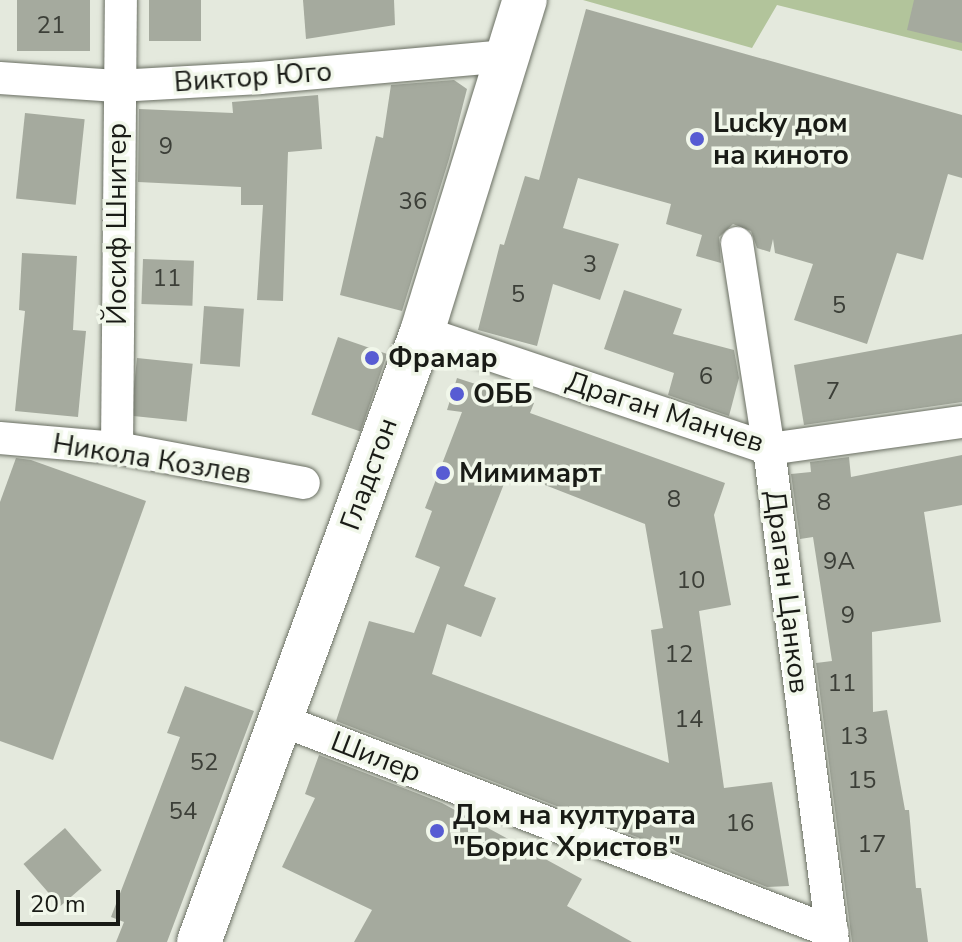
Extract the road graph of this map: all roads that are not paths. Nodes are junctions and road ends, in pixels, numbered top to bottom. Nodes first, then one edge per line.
1 (121, 0) edge
2 (524, 0) edge
3 (506, 56) junction
4 (0, 78) edge
5 (117, 86) junction
6 (737, 243) dead end
7 (422, 332) junction
8 (962, 422) edge
9 (0, 438) edge
10 (117, 448) junction
11 (769, 449) junction
12 (304, 483) dead end
13 (278, 719) junction
14 (832, 937) edge
15 (199, 942) edge

1 - 5 street, Йосиф Шнитер
2 - 3 main road, Гладстон
3 - 5 street, Виктор Юго
3 - 7 main road, Гладстон
4 - 5 street, Виктор Юго
5 - 10 street, Йосиф Шнитер
6 - 11 street, Драган Цанков
7 - 11 street, Драган Манчев
7 - 13 main road, Гладстон
8 - 11 street, Драган Манчев
9 - 10 street, Никола Козлев
10 - 12 street, Никола Козлев
11 - 14 street, Драган Цанков
13 - 14 street, Шилер
13 - 15 main road, Гладстон

